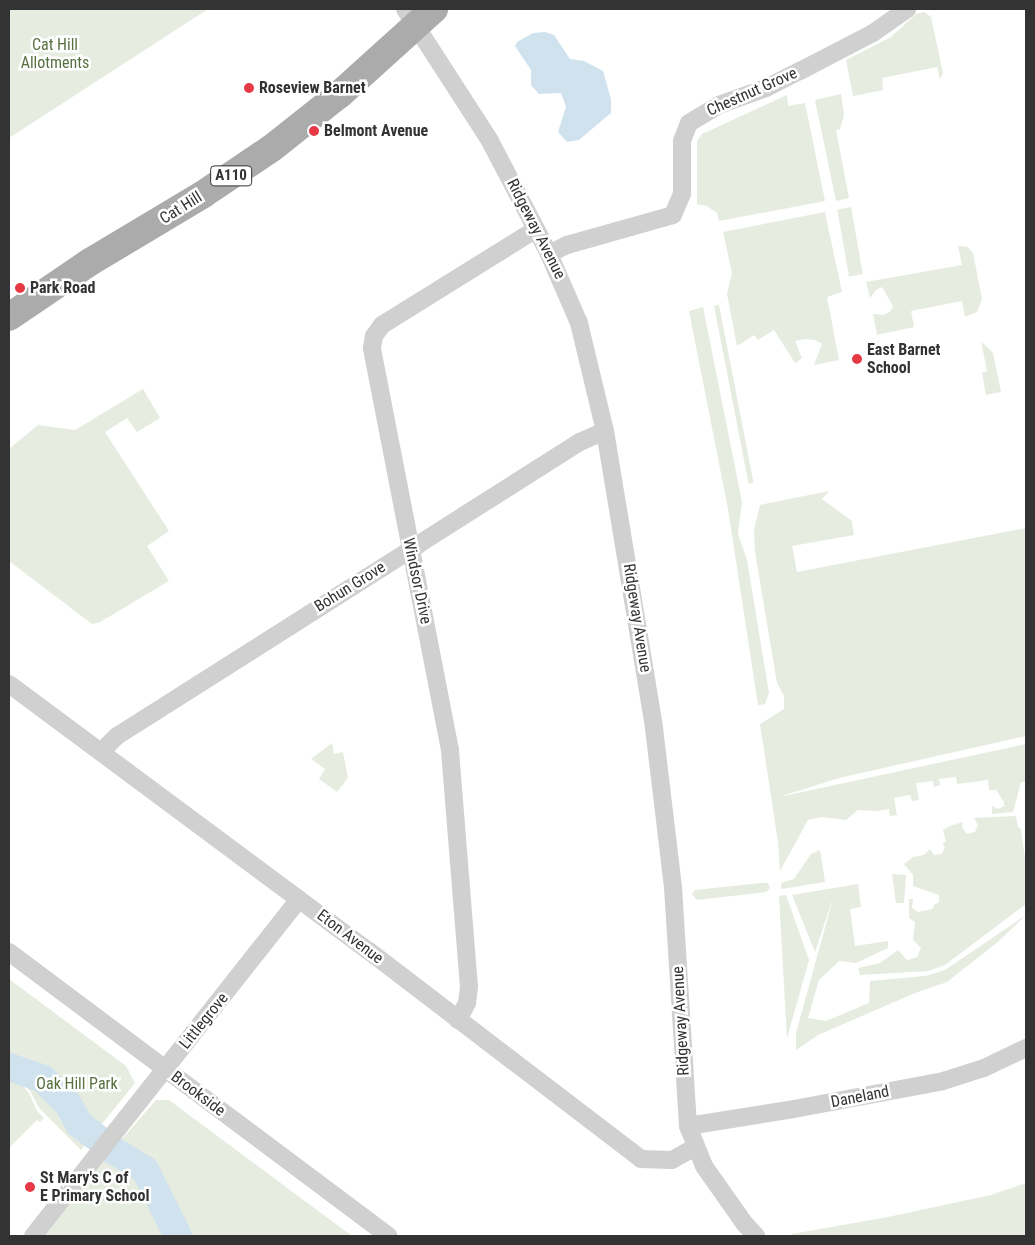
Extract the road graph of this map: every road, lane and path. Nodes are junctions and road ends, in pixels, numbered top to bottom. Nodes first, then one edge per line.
1 (907, 9) edge
2 (418, 14) edge
3 (536, 228) junction
4 (549, 254) junction
5 (9, 317) edge
6 (605, 431) junction
7 (410, 549) junction
8 (9, 684) edge
9 (101, 752) junction
10 (300, 899) junction
11 (9, 952) edge
12 (458, 1020) junction
13 (1026, 1048) edge
14 (165, 1068) junction
15 (688, 1126) junction
16 (695, 1147) junction
17 (33, 1236) edge
18 (388, 1236) edge
19 (756, 1236) edge

1 - 4 street, Chestnut Grove
2 - 3 street, Ridgeway Avenue
2 - 5 main road, Cat Hill / A110
3 - 4 street, Ridgeway Avenue
3 - 7 street, Windsor Drive
4 - 6 street, Ridgeway Avenue
6 - 7 street, Bohun Grove
6 - 15 street, Ridgeway Avenue
7 - 9 street, Bohun Grove
7 - 12 street, Windsor Drive
8 - 9 street, Eton Avenue
9 - 10 street, Eton Avenue
10 - 12 street, Eton Avenue
10 - 14 street, Littlegrove
11 - 14 street, Brookside
12 - 16 street, Eton Avenue
13 - 15 street, Daneland
14 - 17 street, Littlegrove
14 - 18 street, Brookside
15 - 16 street, Ridgeway Avenue
16 - 19 street, Ridgeway Avenue

